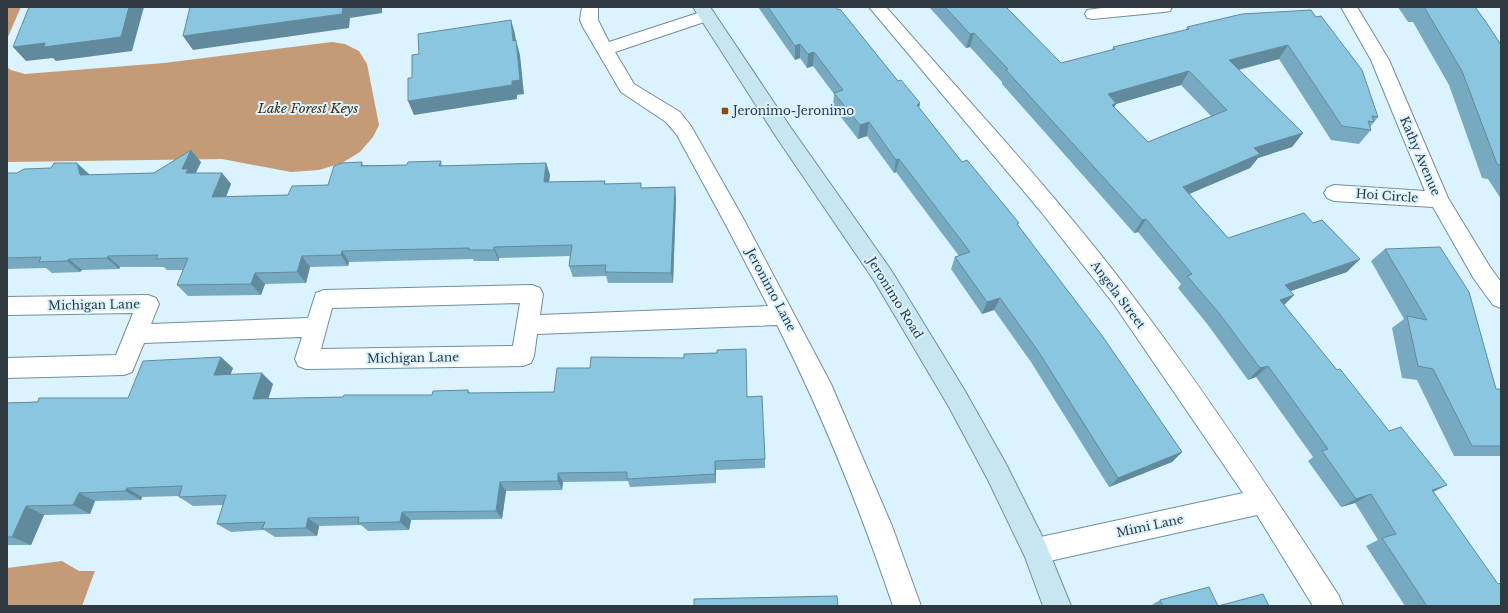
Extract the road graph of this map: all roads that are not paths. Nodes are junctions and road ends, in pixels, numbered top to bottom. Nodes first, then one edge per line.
1 (590, 7) edge
2 (877, 7) edge
3 (1164, 7) edge
4 (1349, 7) edge
5 (704, 11) edge
6 (1093, 14) dead end
7 (604, 50) junction
8 (1334, 193) dead end
9 (1439, 200) junction
10 (1501, 300) edge
11 (7, 306) edge
12 (784, 315) junction
13 (527, 325) junction
14 (316, 327) junction
15 (136, 334) junction
16 (7, 368) edge
17 (1264, 501) junction
18 (1036, 551) junction
19 (907, 606) edge
20 (1057, 606) edge
21 (1329, 606) edge

1 - 7 street, Jeronimo Lane
2 - 17 street, Angela Street
3 - 6 street
4 - 9 street, Kathy Avenue
5 - 7 street
5 - 18 main road, Jeronimo Road
7 - 12 street, Jeronimo Lane
8 - 9 street, Hoi Circle
9 - 10 street, Kathy Avenue
11 - 15 street, Michigan Lane
12 - 13 street
12 - 19 street, Jeronimo Lane
13 - 14 street, Michigan Lane
13 - 14 street, Michigan Lane
14 - 15 street
15 - 16 street, Michigan Lane
17 - 18 street, Mimi Lane
17 - 21 street, Angela Street
18 - 20 main road, Jeronimo Road

